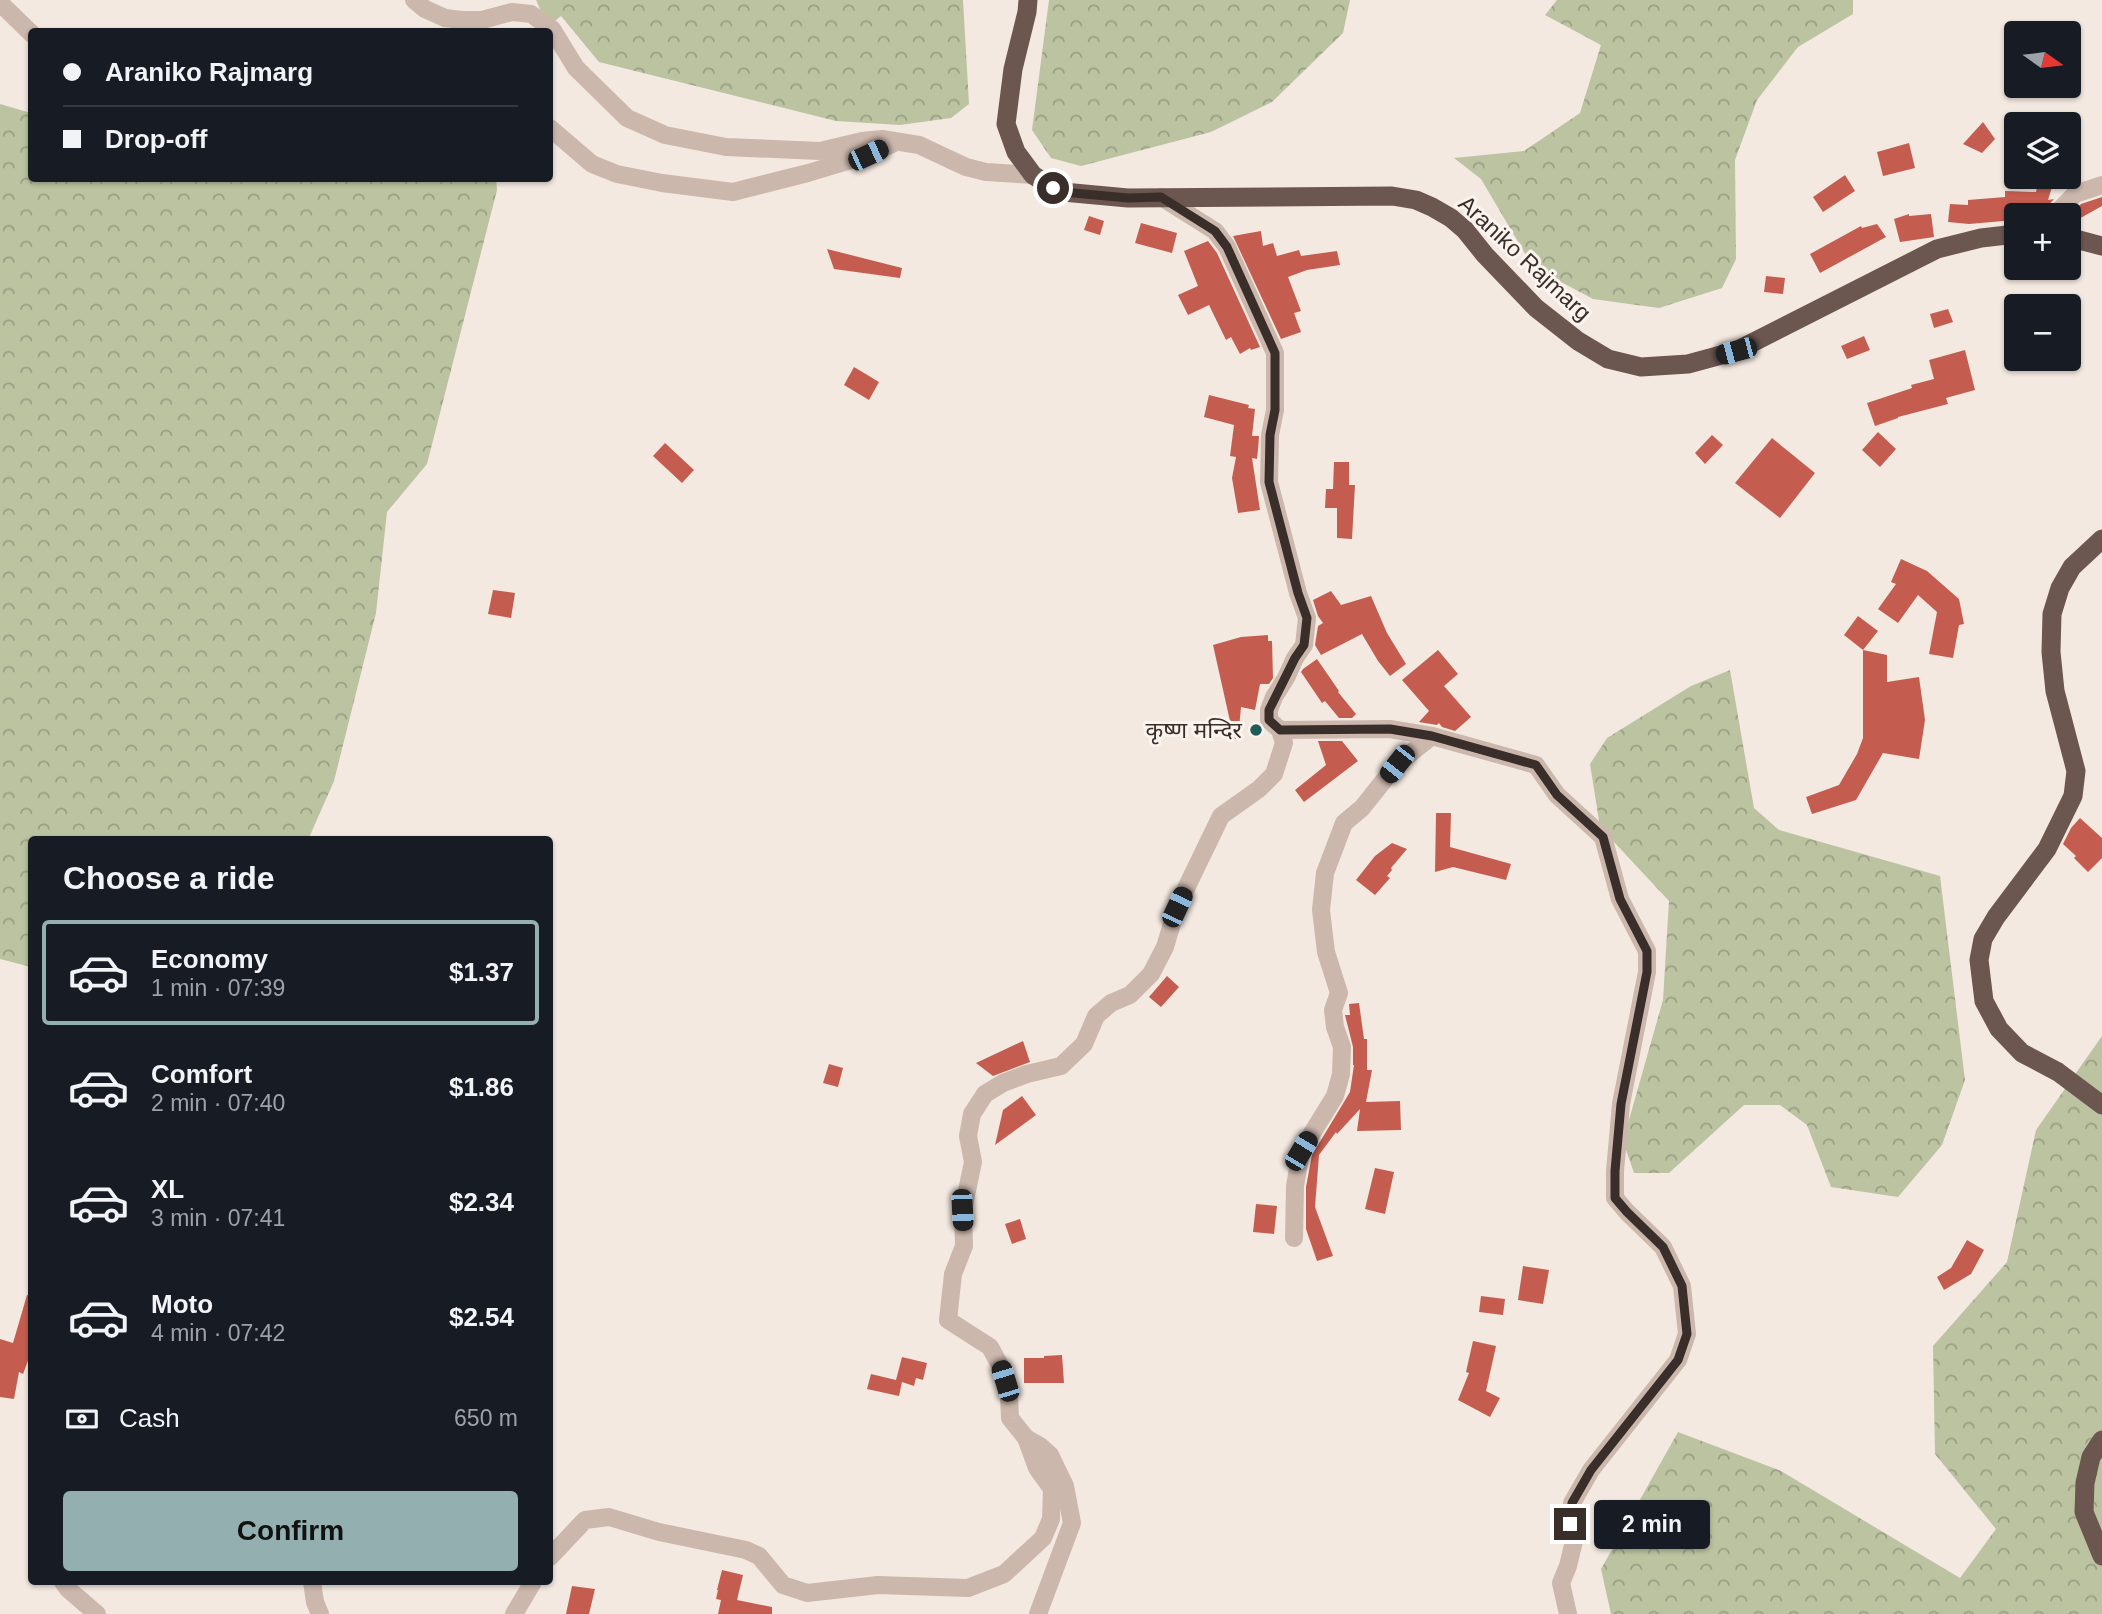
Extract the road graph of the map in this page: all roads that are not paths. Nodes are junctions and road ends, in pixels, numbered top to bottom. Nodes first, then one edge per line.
1 (414, 0) edge
2 (1028, 0) edge
3 (0, 3) edge
4 (551, 28) edge
5 (28, 30) edge
6 (553, 31) edge
7 (553, 131) edge
8 (897, 141) junction
9 (1033, 175) junction
10 (2102, 184) edge
11 (1161, 197) junction
12 (2066, 203) edge
13 (2004, 235) edge
14 (2081, 240) edge
15 (2102, 246) edge
16 (2102, 539) edge
17 (1280, 730) junction
18 (1432, 736) junction
19 (2102, 1105) edge
20 (1294, 1238) dead end
21 (1027, 1438) junction
22 (2102, 1440) edge
23 (553, 1555) edge
24 (2102, 1556) edge
25 (65, 1585) edge
26 (312, 1585) edge
27 (531, 1585) edge
28 (97, 1614) edge
29 (320, 1614) edge
30 (514, 1614) edge
31 (1038, 1614) edge
32 (1567, 1614) edge

1 - 4 street
2 - 9 highway, Araniko Rajmarg
3 - 5 street
6 - 8 street
7 - 8 street
8 - 9 street
9 - 11 highway, Araniko Rajmarg
10 - 12 street
11 - 13 highway, Araniko Rajmarg
11 - 17 street
14 - 15 highway
16 - 19 highway
17 - 18 street
17 - 21 street
18 - 20 street
18 - 32 street
21 - 23 street
21 - 31 street
22 - 24 highway
25 - 28 street
26 - 29 street
27 - 30 street

